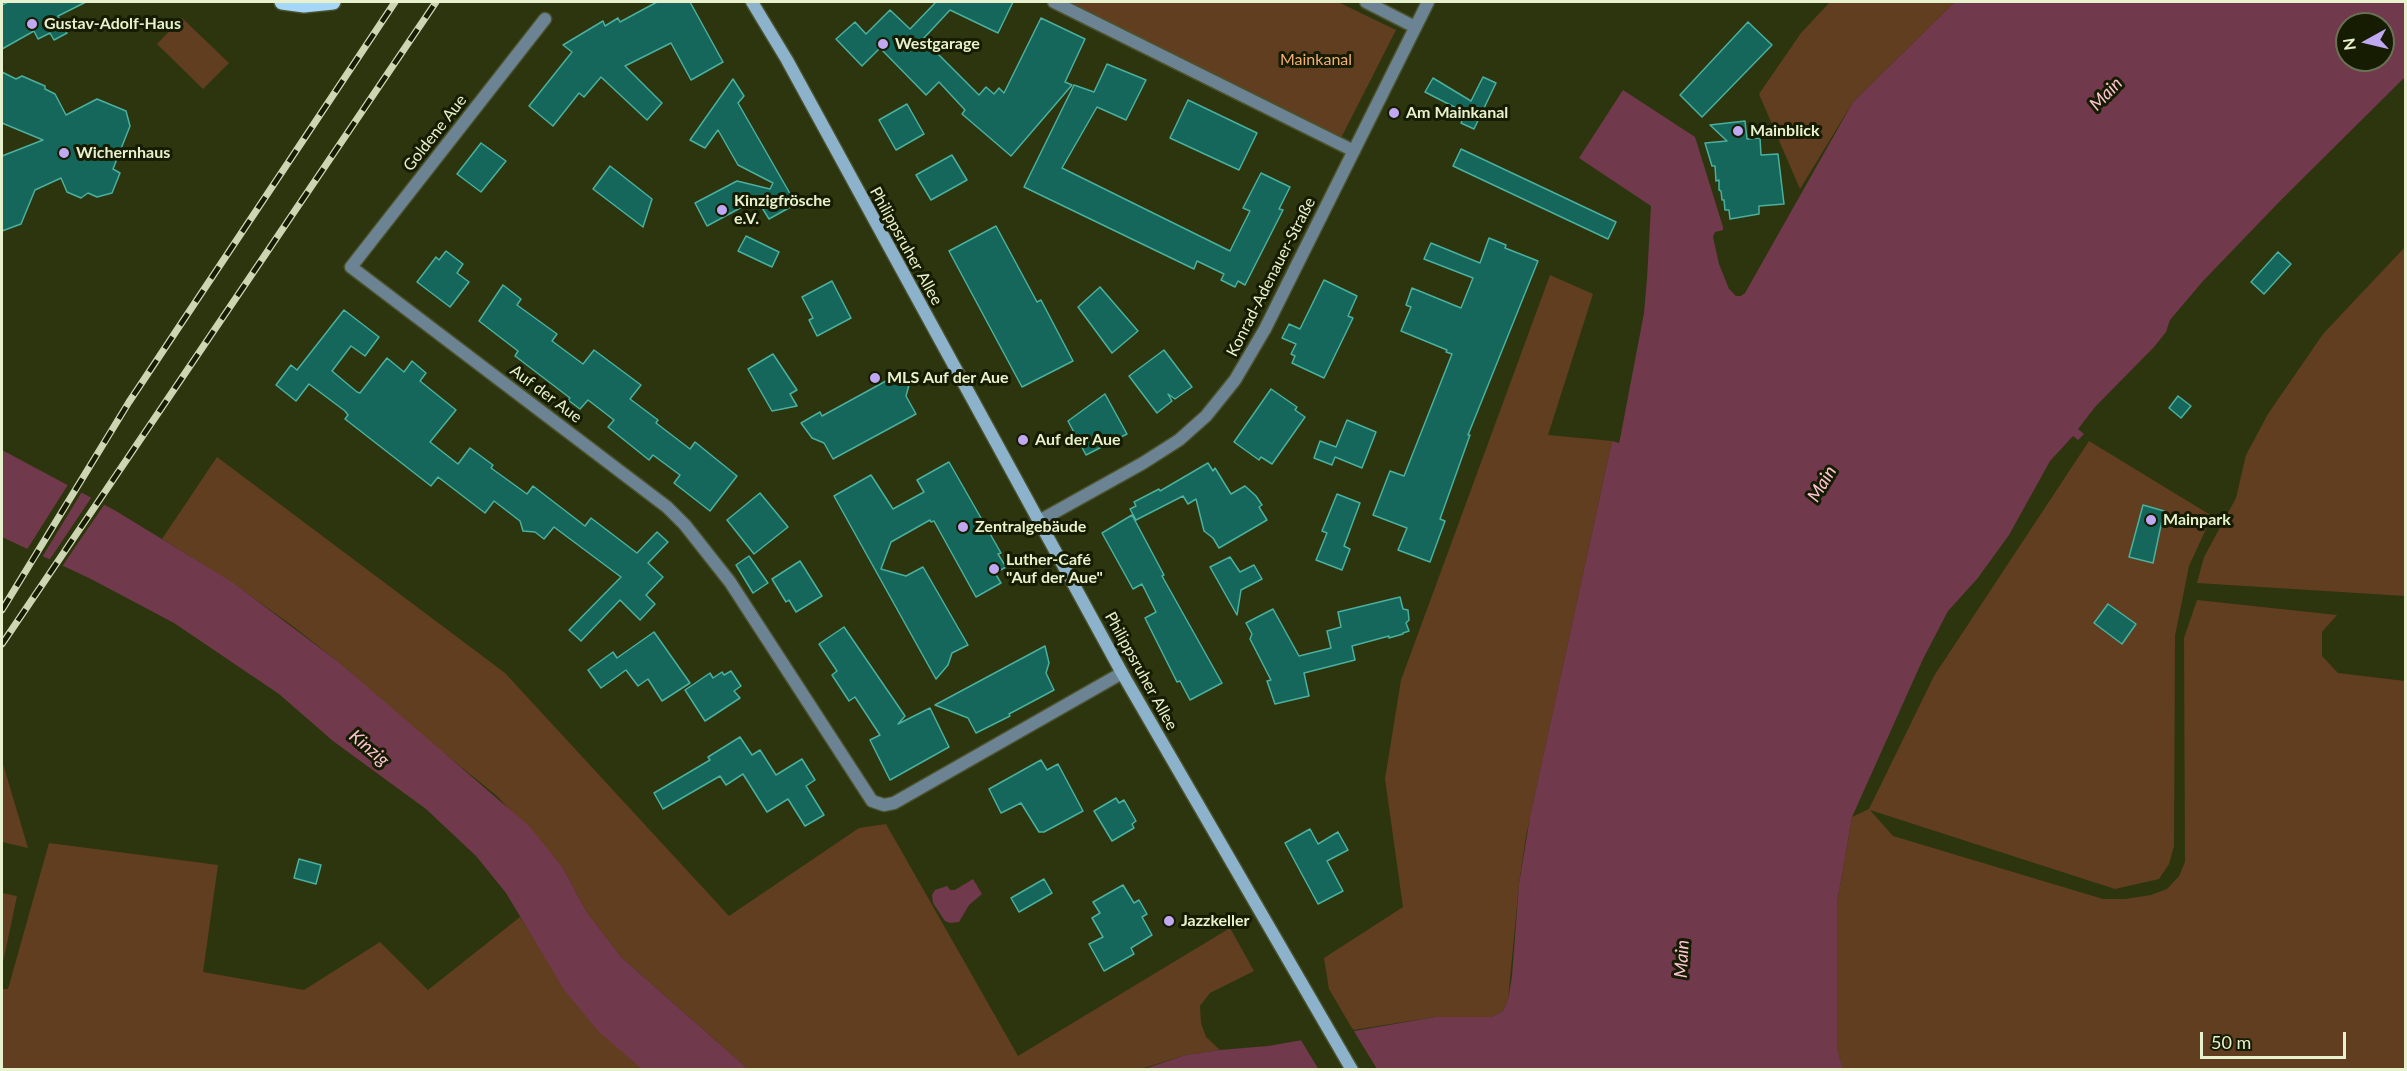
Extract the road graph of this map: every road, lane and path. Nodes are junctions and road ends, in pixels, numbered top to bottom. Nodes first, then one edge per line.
1 (282, 2) edge
2 (333, 2) edge
3 (752, 2) edge
4 (1054, 2) edge
5 (1366, 2) edge
6 (1428, 2) edge
7 (545, 19) dead end
8 (1415, 27) junction
9 (1353, 151) junction
10 (351, 267) joint
11 (1039, 521) junction
12 (1122, 674) junction
13 (1352, 1070) edge

1 - 2 main road
3 - 11 main road, Philippsruher Allee
4 - 9 street
5 - 8 street
6 - 8 street, Konrad-Adenauer-Straße
7 - 10 street, Goldene Aue
8 - 9 street, Konrad-Adenauer-Straße
9 - 11 street, Konrad-Adenauer-Straße
10 - 12 street, Auf der Aue
11 - 12 main road, Philippsruher Allee
12 - 13 main road, Philippsruher Allee

